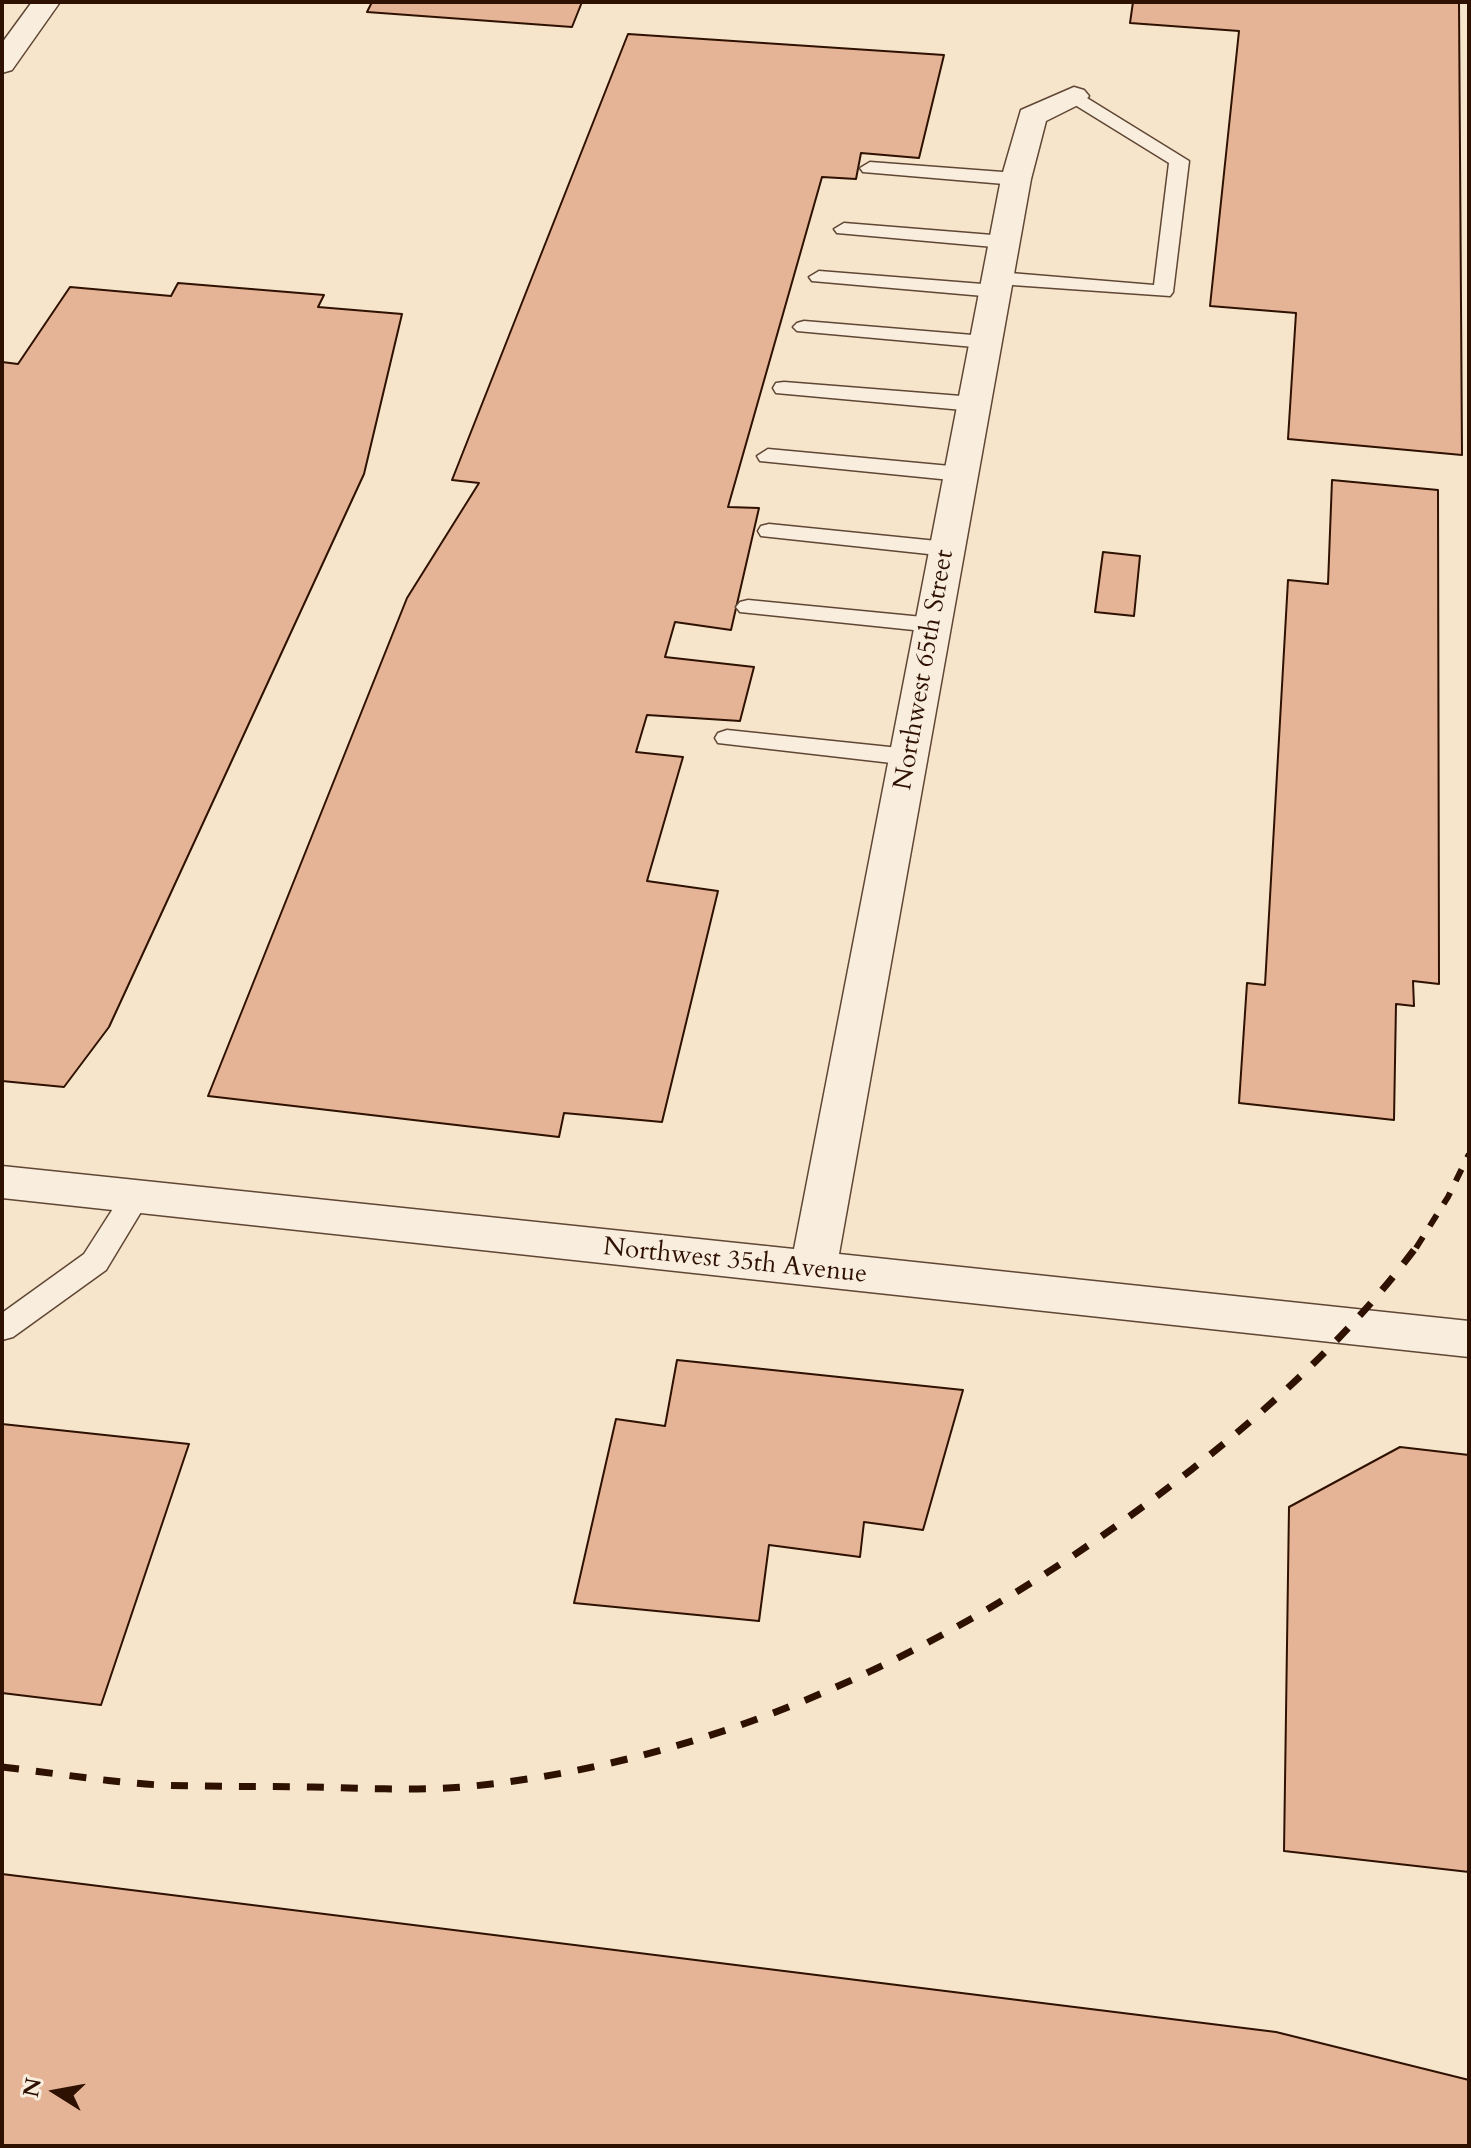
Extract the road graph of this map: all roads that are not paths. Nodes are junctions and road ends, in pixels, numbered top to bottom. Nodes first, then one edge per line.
1 (46, 2) edge
2 (2, 64) edge
3 (1074, 96) joint
4 (870, 168) dead end
5 (1016, 179) junction
6 (844, 229) dead end
7 (1005, 242) junction
8 (819, 277) dead end
9 (996, 285) junction
10 (804, 327) dead end
11 (985, 342) junction
12 (784, 388) dead end
13 (974, 404) junction
14 (768, 456) dead end
15 (961, 474) junction
16 (769, 531) dead end
17 (947, 549) junction
18 (748, 607) dead end
19 (933, 625) junction
20 (727, 738) dead end
21 (909, 757) junction
22 (2, 1182) edge
23 (135, 1197) junction
24 (813, 1271) junction
25 (2, 1329) edge
26 (1469, 1339) edge

1 - 2 street
3 - 5 street, Northwest 65th Street
3 - 9 lane
4 - 5 lane
5 - 7 street, Northwest 65th Street
6 - 7 lane
7 - 9 street, Northwest 65th Street
8 - 9 lane
9 - 11 street, Northwest 65th Street
10 - 11 lane
11 - 13 street, Northwest 65th Street
12 - 13 lane
13 - 15 street, Northwest 65th Street
14 - 15 lane
15 - 17 street, Northwest 65th Street
16 - 17 lane
17 - 19 street, Northwest 65th Street
18 - 19 lane
19 - 21 street, Northwest 65th Street
20 - 21 lane
21 - 24 street, Northwest 65th Street
22 - 23 street, Northwest 35th Avenue
23 - 24 street, Northwest 35th Avenue
23 - 25 lane
24 - 26 street, Northwest 35th Avenue

